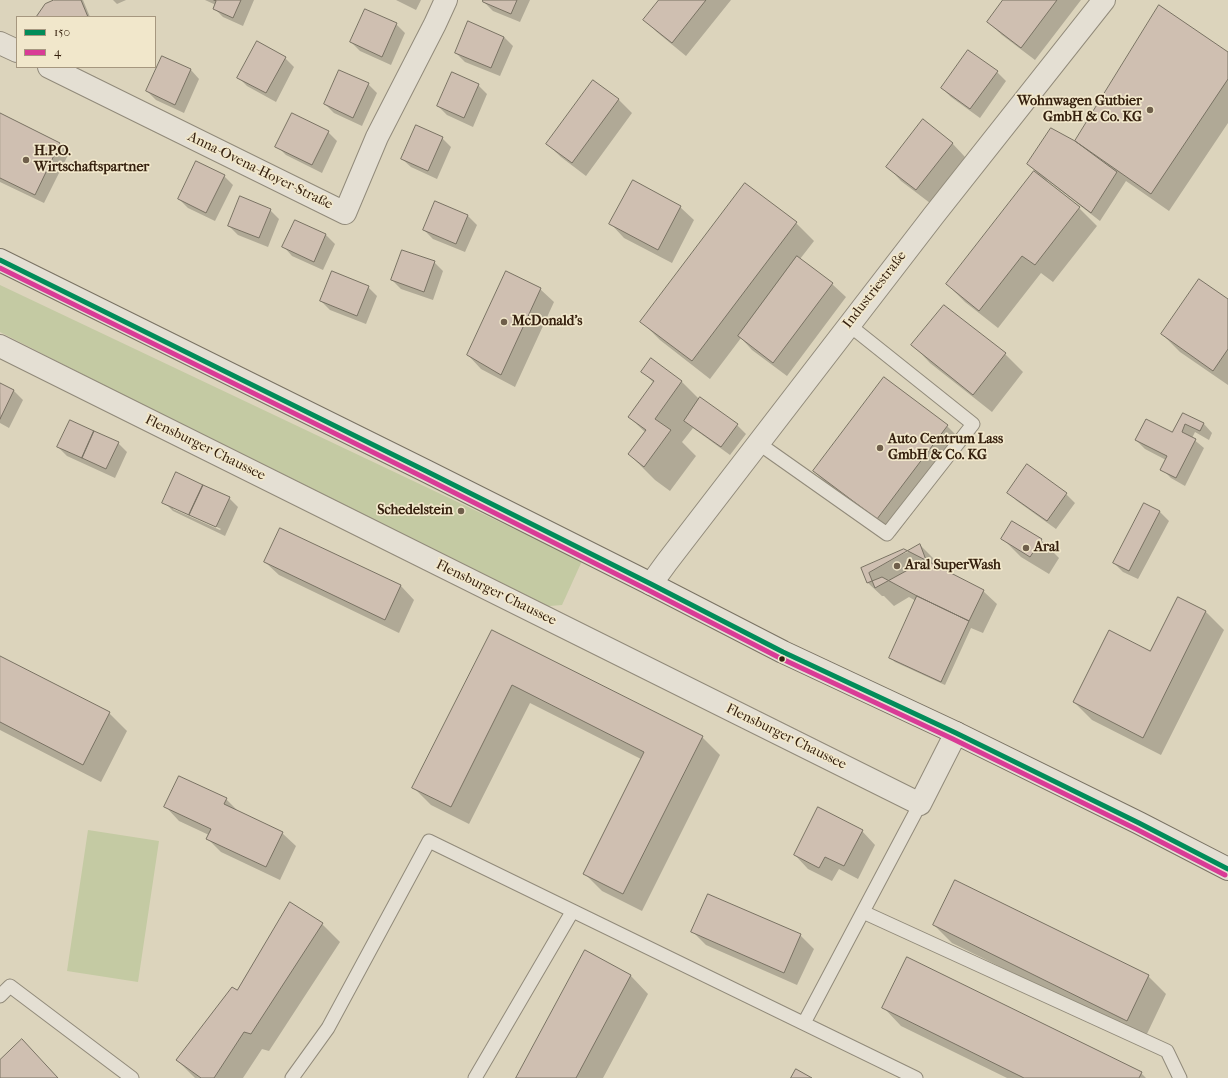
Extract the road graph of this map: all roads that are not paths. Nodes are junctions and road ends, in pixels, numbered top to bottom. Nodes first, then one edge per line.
1 (446, 0) edge
2 (1104, 0) edge
3 (0, 43) edge
4 (16, 51) edge
5 (51, 68) edge
6 (0, 260) edge
7 (849, 325) junction
8 (0, 346) edge
9 (758, 443) junction
10 (651, 584) junction
11 (956, 733) junction
12 (920, 804) junction
13 (1228, 869) edge
14 (572, 912) junction
15 (863, 912) junction
16 (0, 996) edge
17 (804, 1023) junction
18 (132, 1078) edge
19 (292, 1078) edge
20 (476, 1078) edge
21 (916, 1078) edge
22 (1180, 1078) edge

1 - 5 street, Anna-Ovena-Hoyer-Straße
2 - 7 street, Industriestraße
3 - 4 street
6 - 10 street
7 - 9 street, Industriestraße
7 - 9 lane
8 - 12 street, Flensburger Chaussee
9 - 10 street, Industriestraße
10 - 11 street
11 - 12 street
11 - 13 street
12 - 15 lane
14 - 17 lane
14 - 19 lane
14 - 20 lane
15 - 17 lane
15 - 22 lane
16 - 18 lane
17 - 21 lane

